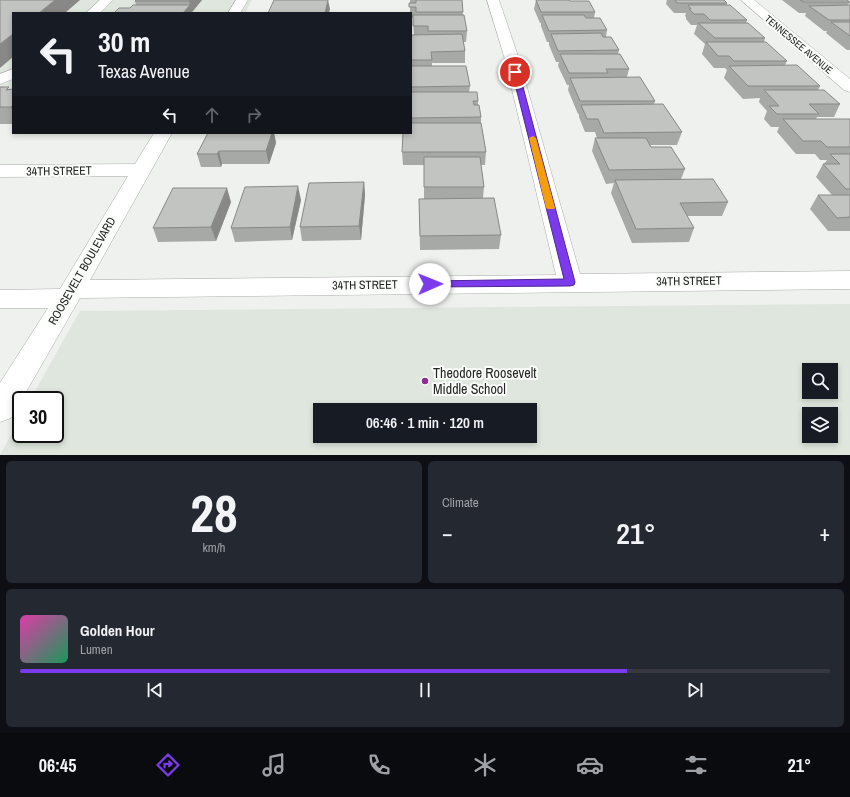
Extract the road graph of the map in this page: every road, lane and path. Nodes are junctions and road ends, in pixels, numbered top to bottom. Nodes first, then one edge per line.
1 (107, 0) edge
2 (242, 0) edge
3 (493, 0) edge
4 (747, 0) edge
5 (93, 12) edge
6 (235, 12) edge
7 (12, 74) edge
8 (0, 79) edge
9 (850, 87) edge
10 (162, 134) edge
11 (142, 170) junction
12 (0, 172) edge
13 (850, 280) edge
14 (570, 282) junction
15 (70, 294) junction
16 (0, 299) edge
17 (0, 409) edge

1 - 5 street
2 - 6 street
3 - 14 street
4 - 9 street, TENNESSEE AVENUE
7 - 8 street
10 - 11 street, ROOSEVELT BOULEVARD
11 - 12 street, 34TH STREET
11 - 15 street, ROOSEVELT BOULEVARD
13 - 14 street, 34TH STREET
14 - 15 street, 34TH STREET
15 - 16 street, 34TH STREET
15 - 17 street, ROOSEVELT BOULEVARD

